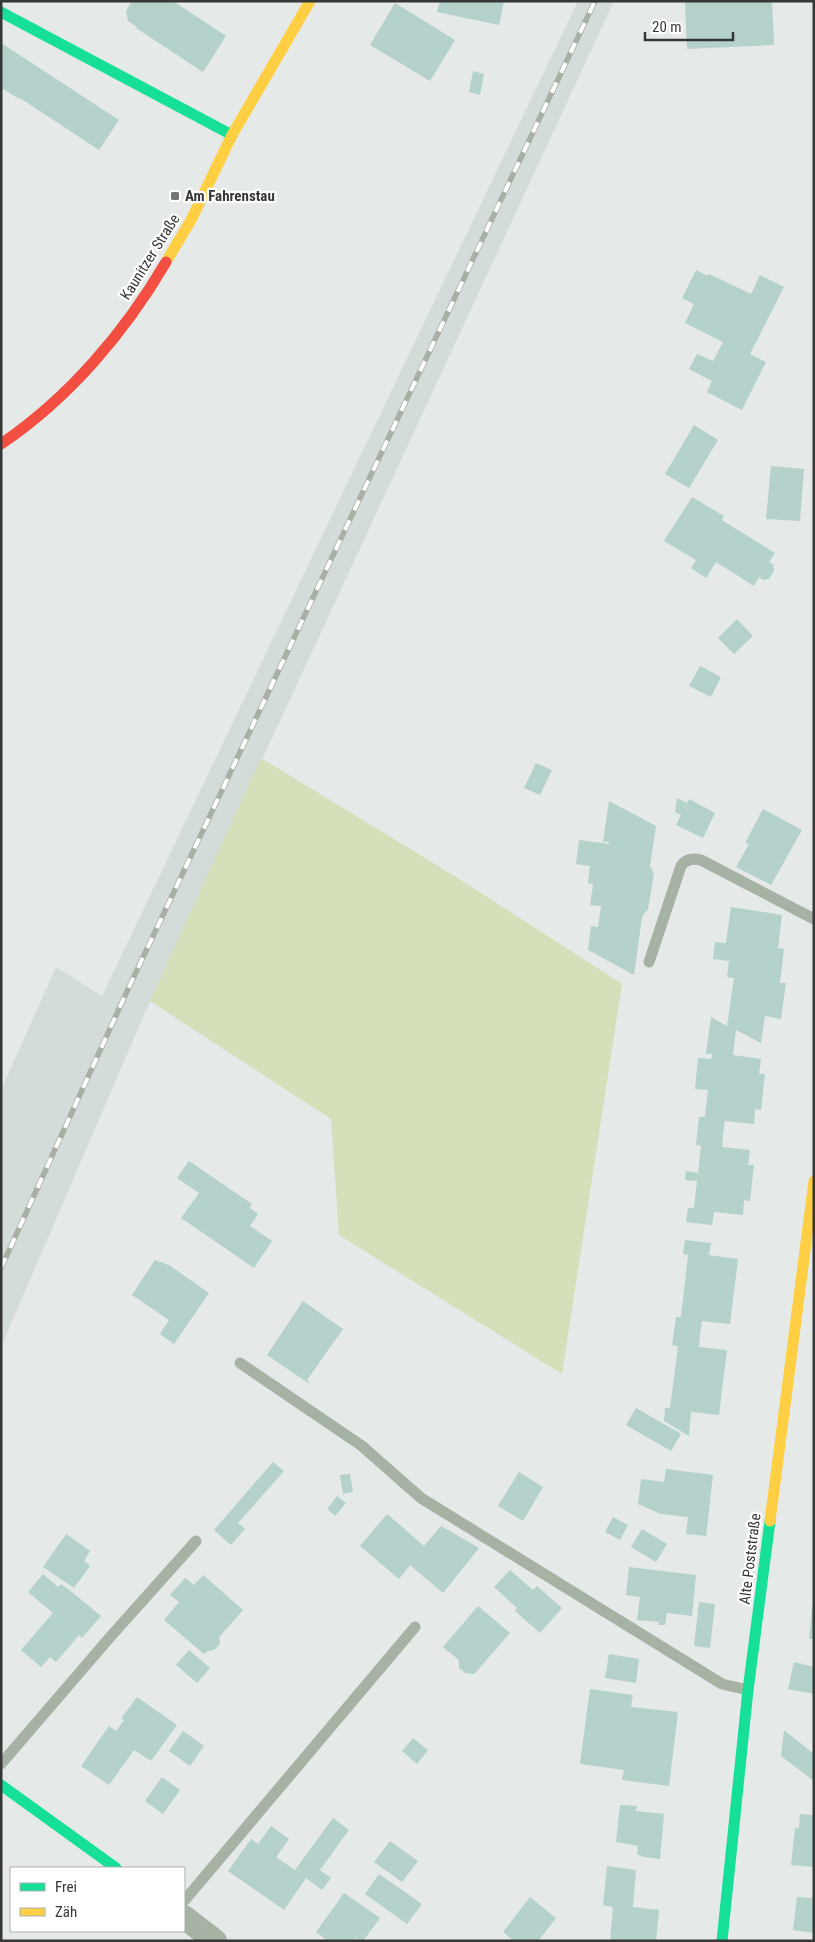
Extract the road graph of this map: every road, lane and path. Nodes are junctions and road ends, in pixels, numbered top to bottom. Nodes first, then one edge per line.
1 (310, 1) edge
2 (1, 12) edge
3 (232, 135) junction
4 (1, 444) edge
5 (814, 919) edge
6 (649, 962) dead end
7 (814, 1181) edge
8 (240, 1364) dead end
9 (196, 1541) dead end
10 (415, 1627) dead end
11 (748, 1690) junction
12 (1, 1764) edge
13 (1, 1785) edge
14 (115, 1867) edge
15 (185, 1900) edge
16 (185, 1918) edge
17 (215, 1941) edge
18 (722, 1941) edge

1 - 3 street, Kaunitzer Straße
2 - 3 street
3 - 4 street, Kaunitzer Straße
5 - 6 lane
7 - 11 street, Alte Poststraße
8 - 11 lane
9 - 12 lane
10 - 15 lane
11 - 18 street, Alte Poststraße
13 - 14 street
16 - 17 street

